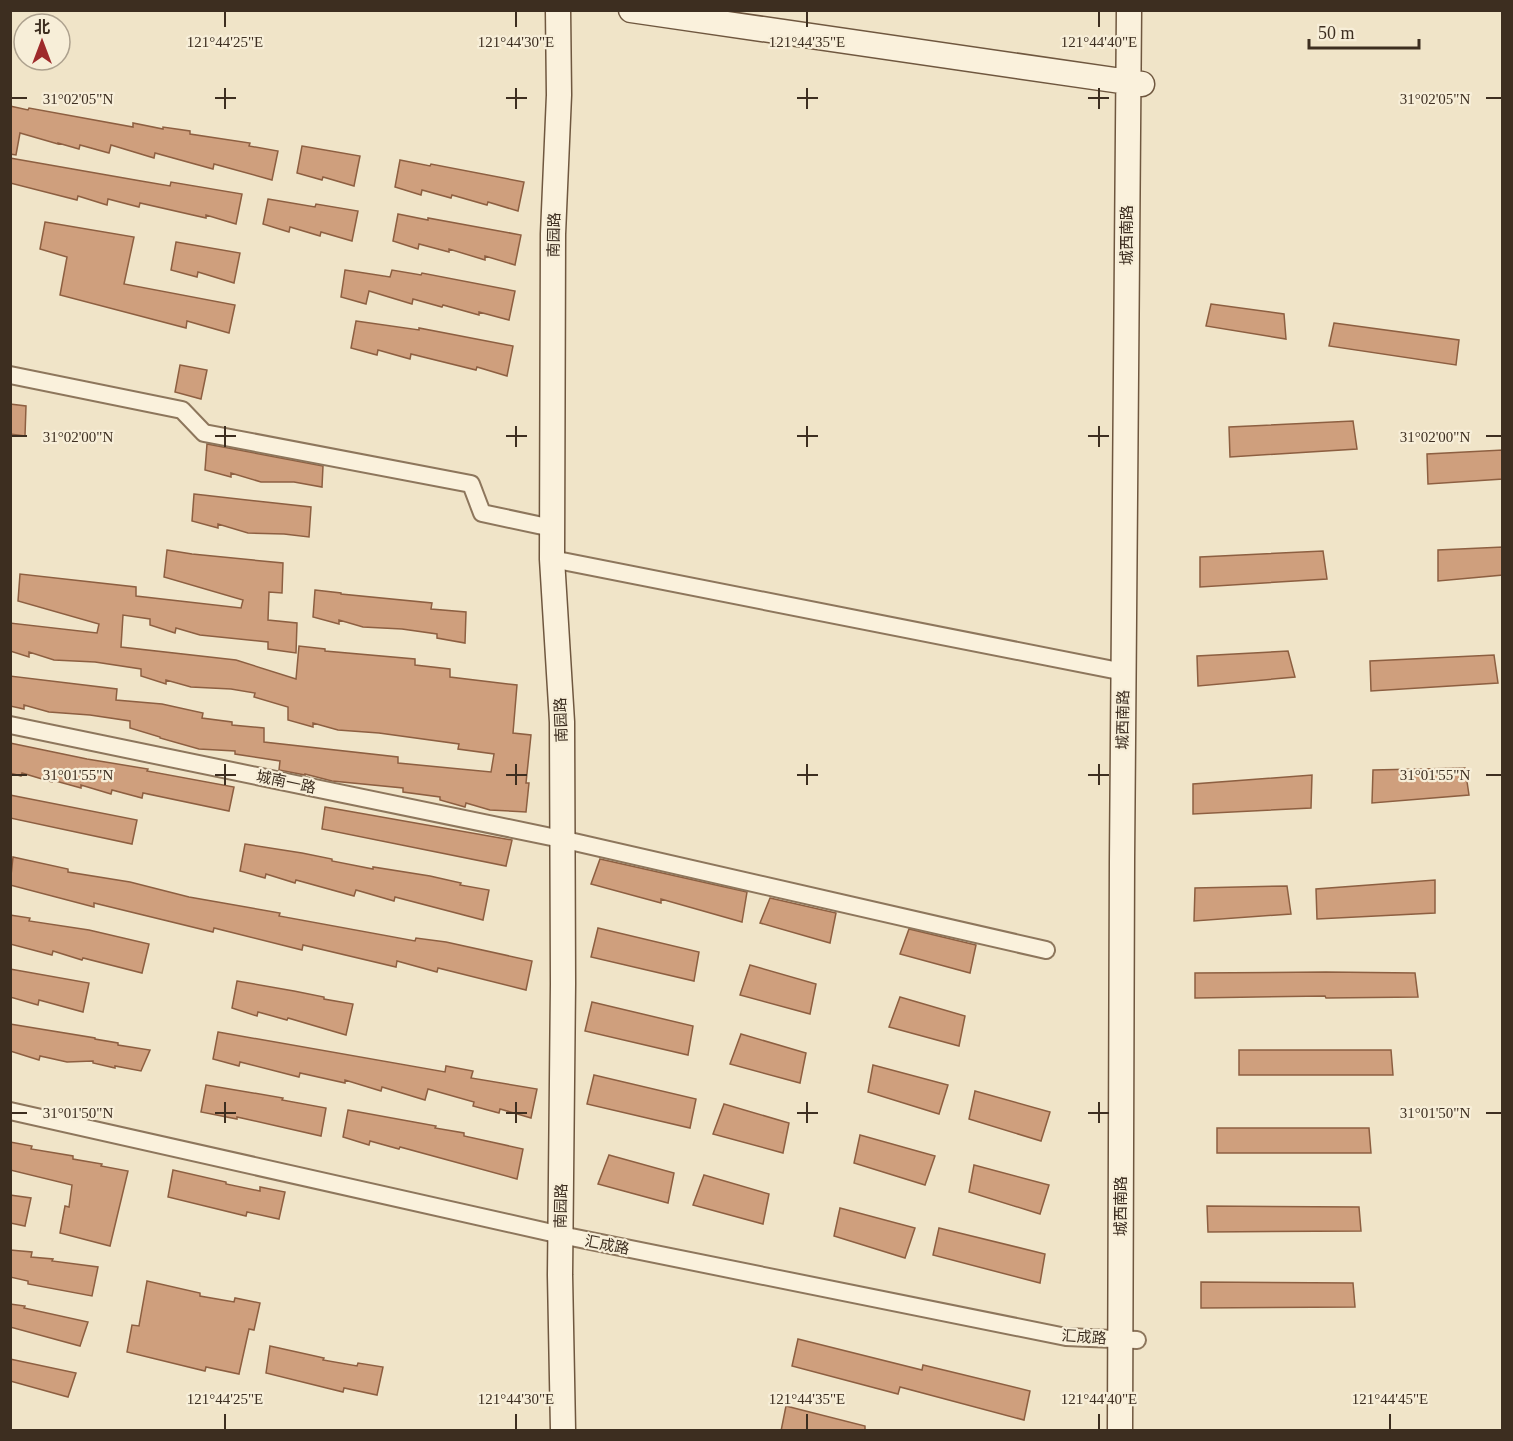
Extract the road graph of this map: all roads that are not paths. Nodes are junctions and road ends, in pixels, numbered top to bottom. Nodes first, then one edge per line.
1 (558, 10) edge
2 (631, 10) edge
3 (1129, 10) edge
4 (1143, 10) edge
5 (1135, 83) junction
6 (10, 375) edge
7 (552, 528) junction
8 (552, 559) junction
9 (1124, 672) junction
10 (10, 725) edge
11 (561, 839) junction
12 (1046, 950) dead end
13 (10, 1111) edge
14 (561, 1235) junction
15 (1129, 1340) junction
16 (563, 1431) edge
17 (1120, 1431) edge
18 (1136, 1431) edge

1 - 7 main road, 南园路
2 - 5 main road
3 - 5 main road, 城西南路
4 - 5 main road, 城西南路
5 - 9 main road, 城西南路
5 - 15 main road, 城西南路
6 - 7 street
7 - 8 main road, 南园路
8 - 9 street
8 - 11 main road, 南园路
9 - 15 main road, 城西南路
10 - 11 street, 城南一路
11 - 12 street, 城南一路
11 - 14 main road, 南园路
13 - 14 street, 汇成路
14 - 15 street, 汇成路
14 - 16 main road, 南园路
15 - 17 main road, 城西南路
15 - 18 main road, 城西南路

